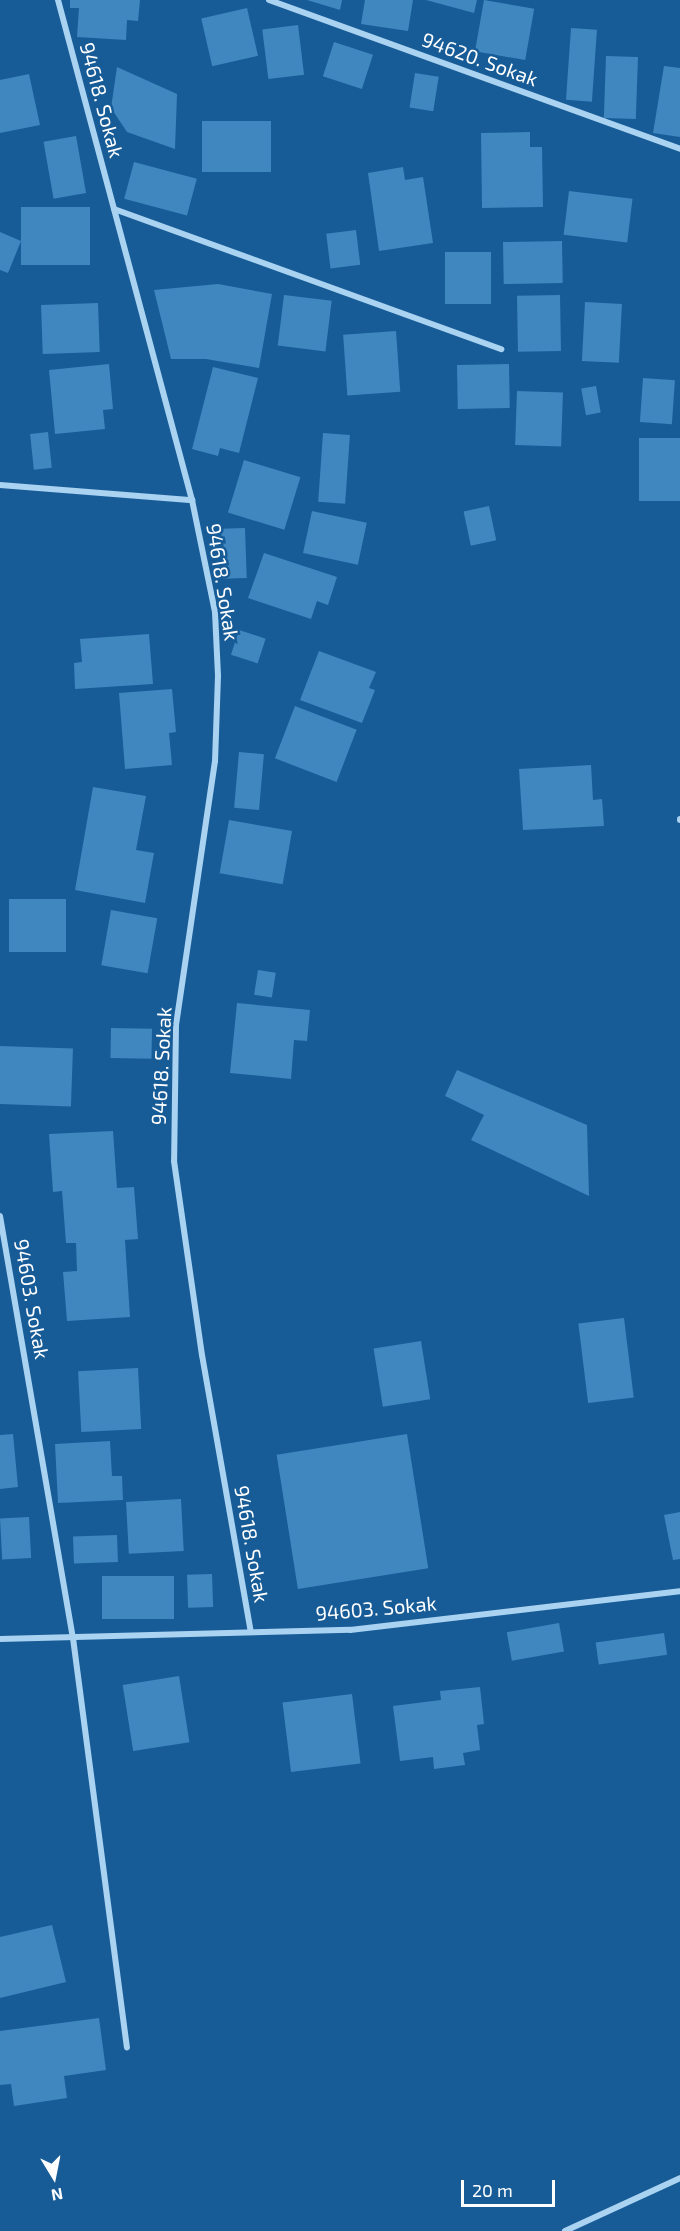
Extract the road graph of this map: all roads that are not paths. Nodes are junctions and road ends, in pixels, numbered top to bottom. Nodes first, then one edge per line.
1 (58, 0) edge
2 (269, 0) edge
3 (680, 148) edge
4 (114, 209) junction
5 (501, 349) dead end
6 (0, 484) edge
7 (192, 500) junction
8 (0, 1216) edge
9 (680, 1591) edge
10 (251, 1632) junction
11 (73, 1638) junction
12 (0, 1639) edge
13 (128, 2048) dead end
14 (680, 2178) edge
15 (565, 2231) edge

1 - 4 street, 94618. Sokak
2 - 3 street, 94620. Sokak
4 - 5 street
4 - 7 street, 94618. Sokak
6 - 7 street, 94618. Sokak
7 - 10 street, 94618. Sokak
8 - 11 street, 94603. Sokak
9 - 10 street, 94603. Sokak
10 - 11 street, 94603. Sokak
11 - 12 street, 94603. Sokak
11 - 13 street, 94603. Sokak
14 - 15 street

